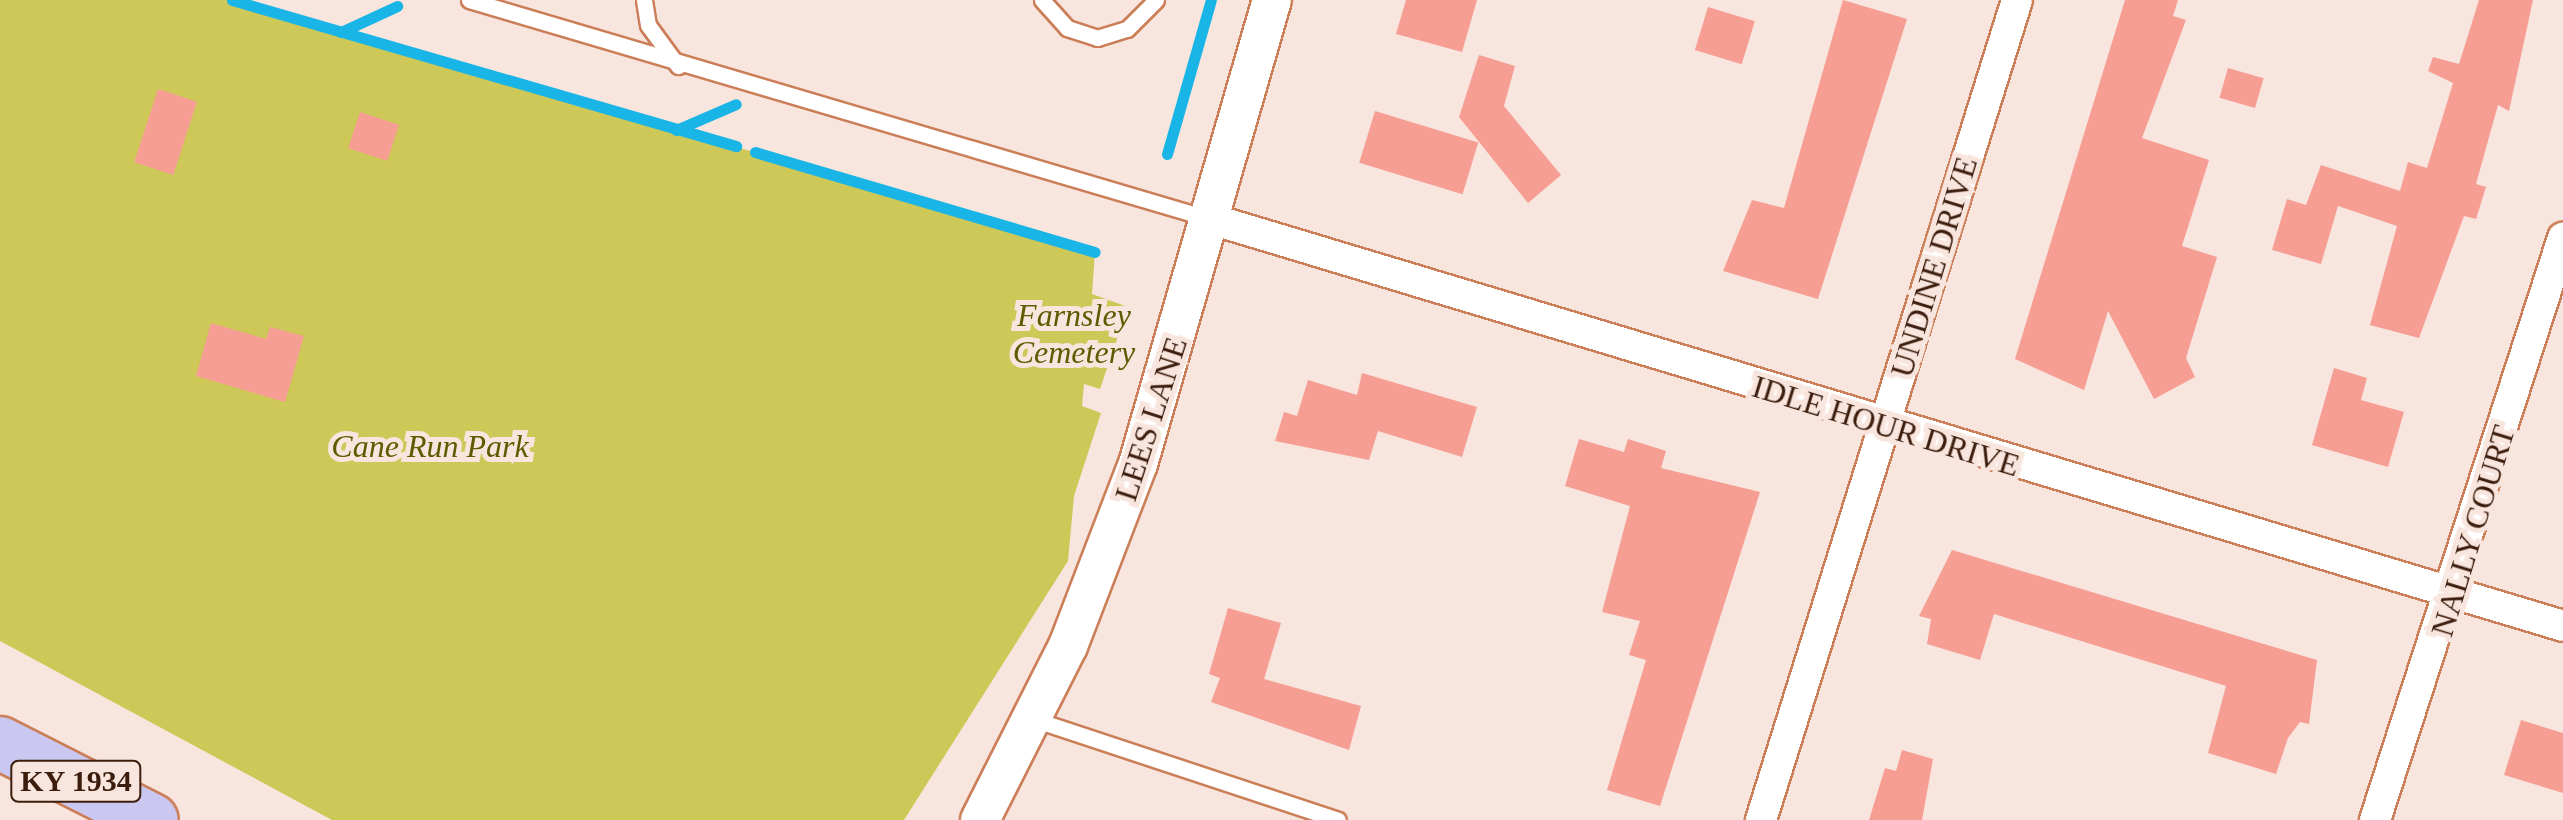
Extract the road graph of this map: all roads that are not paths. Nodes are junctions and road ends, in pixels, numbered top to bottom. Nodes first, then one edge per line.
1 (469, 0) edge
2 (644, 0) edge
3 (1042, 0) edge
4 (1156, 0) edge
5 (1272, 0) edge
6 (2017, 0) edge
7 (678, 66) junction
8 (1211, 219) junction
9 (2563, 238) edge
10 (1885, 426) junction
11 (2454, 594) junction
12 (2563, 626) edge
13 (1032, 719) junction
14 (0, 742) edge
15 (152, 820) edge
16 (980, 820) edge
17 (1338, 820) edge
18 (1761, 820) edge
19 (2375, 820) edge

1 - 7 lane
2 - 7 lane
3 - 4 lane
5 - 8 street, LEES LANE
6 - 10 street, UNDINE DRIVE
7 - 8 lane
8 - 10 street, IDLE HOUR DRIVE
8 - 13 street, LEES LANE
9 - 11 street, NALLY COURT
10 - 11 street, IDLE HOUR DRIVE
10 - 18 street, UNDINE DRIVE
11 - 12 street, IDLE HOUR DRIVE
11 - 19 street, NALLY COURT
13 - 16 street, LEES LANE
13 - 17 lane
14 - 15 highway, KY 1934

